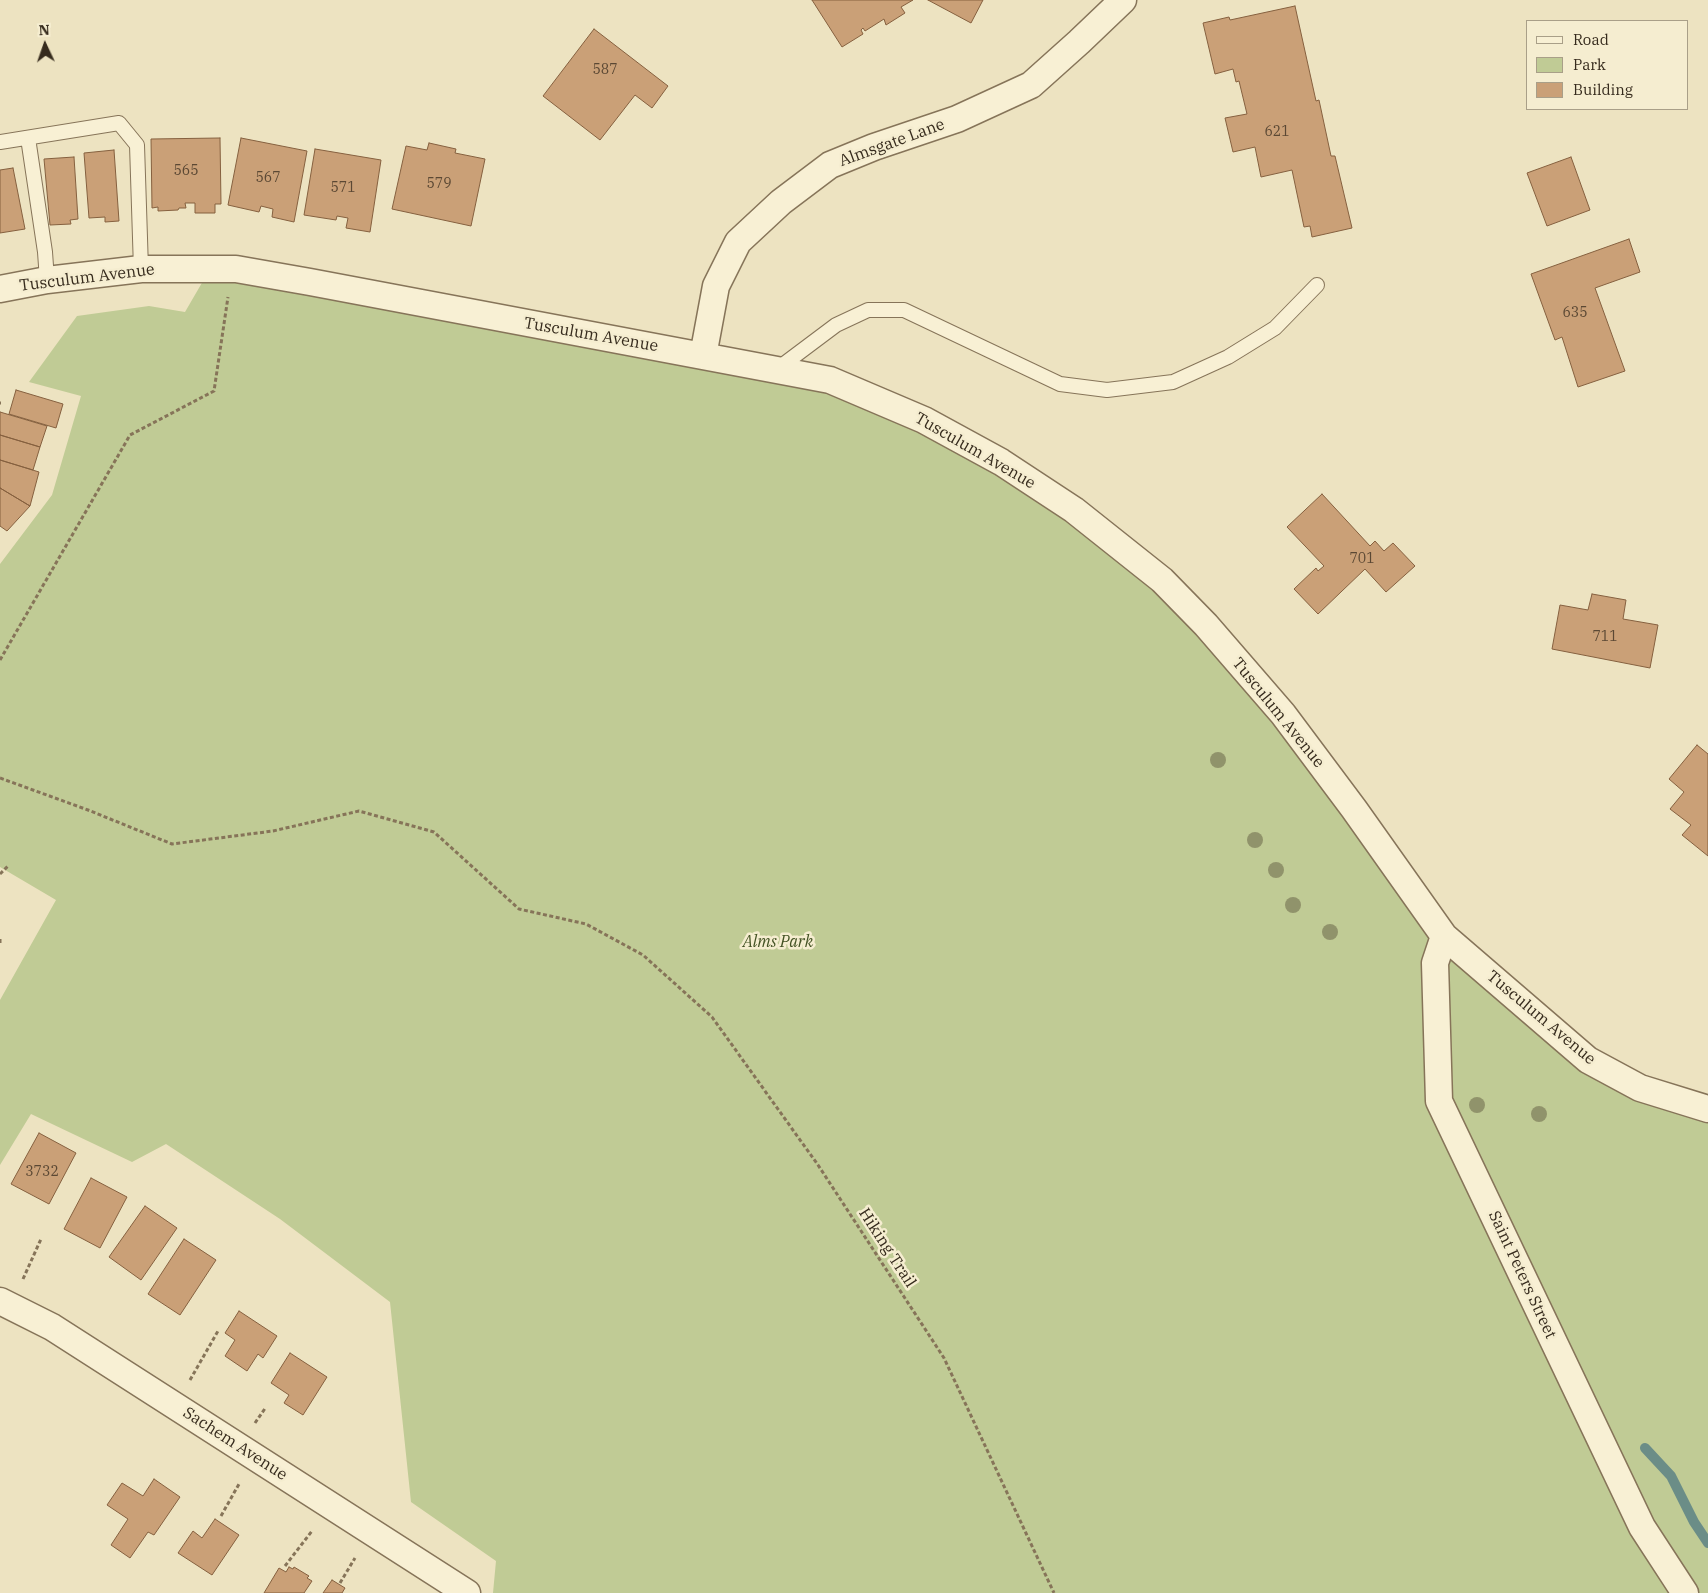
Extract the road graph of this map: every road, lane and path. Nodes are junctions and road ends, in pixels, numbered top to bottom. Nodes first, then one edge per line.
1 (1123, 0) edge
2 (28, 138) junction
3 (0, 142) edge
4 (141, 269) junction
5 (46, 280) junction
6 (1317, 285) dead end
7 (0, 289) edge
8 (228, 294) dead end
9 (703, 356) junction
10 (776, 370) junction
11 (0, 660) edge
12 (0, 778) edge
13 (8, 866) dead end
14 (0, 874) edge
15 (1444, 936) junction
16 (0, 939) edge
17 (0, 944) edge
18 (1708, 1109) edge
19 (41, 1239) dead end
20 (20, 1284) dead end
21 (0, 1300) edge
22 (218, 1331) dead end
23 (186, 1386) dead end
24 (266, 1407) dead end
25 (252, 1427) dead end
26 (239, 1484) dead end
27 (221, 1516) dead end
28 (312, 1531) dead end
29 (355, 1558) dead end
30 (285, 1566) dead end
31 (340, 1583) dead end
32 (467, 1593) edge
33 (1054, 1593) edge
34 (1685, 1593) edge

1 - 9 street, Almsgate Lane
2 - 3 lane
2 - 4 lane
2 - 5 lane
4 - 5 street, Tusculum Avenue
4 - 9 street, Tusculum Avenue
5 - 7 street, Tusculum Avenue
6 - 10 lane
8 - 11 path
9 - 10 street, Tusculum Avenue
10 - 15 street, Tusculum Avenue
12 - 33 path, Hiking Trail
13 - 14 path
15 - 18 street, Tusculum Avenue
15 - 34 street, Saint Peters Street
16 - 17 path
19 - 20 path
21 - 32 street, Sachem Avenue
22 - 23 path
24 - 25 path
26 - 27 path
28 - 30 path
29 - 31 path

